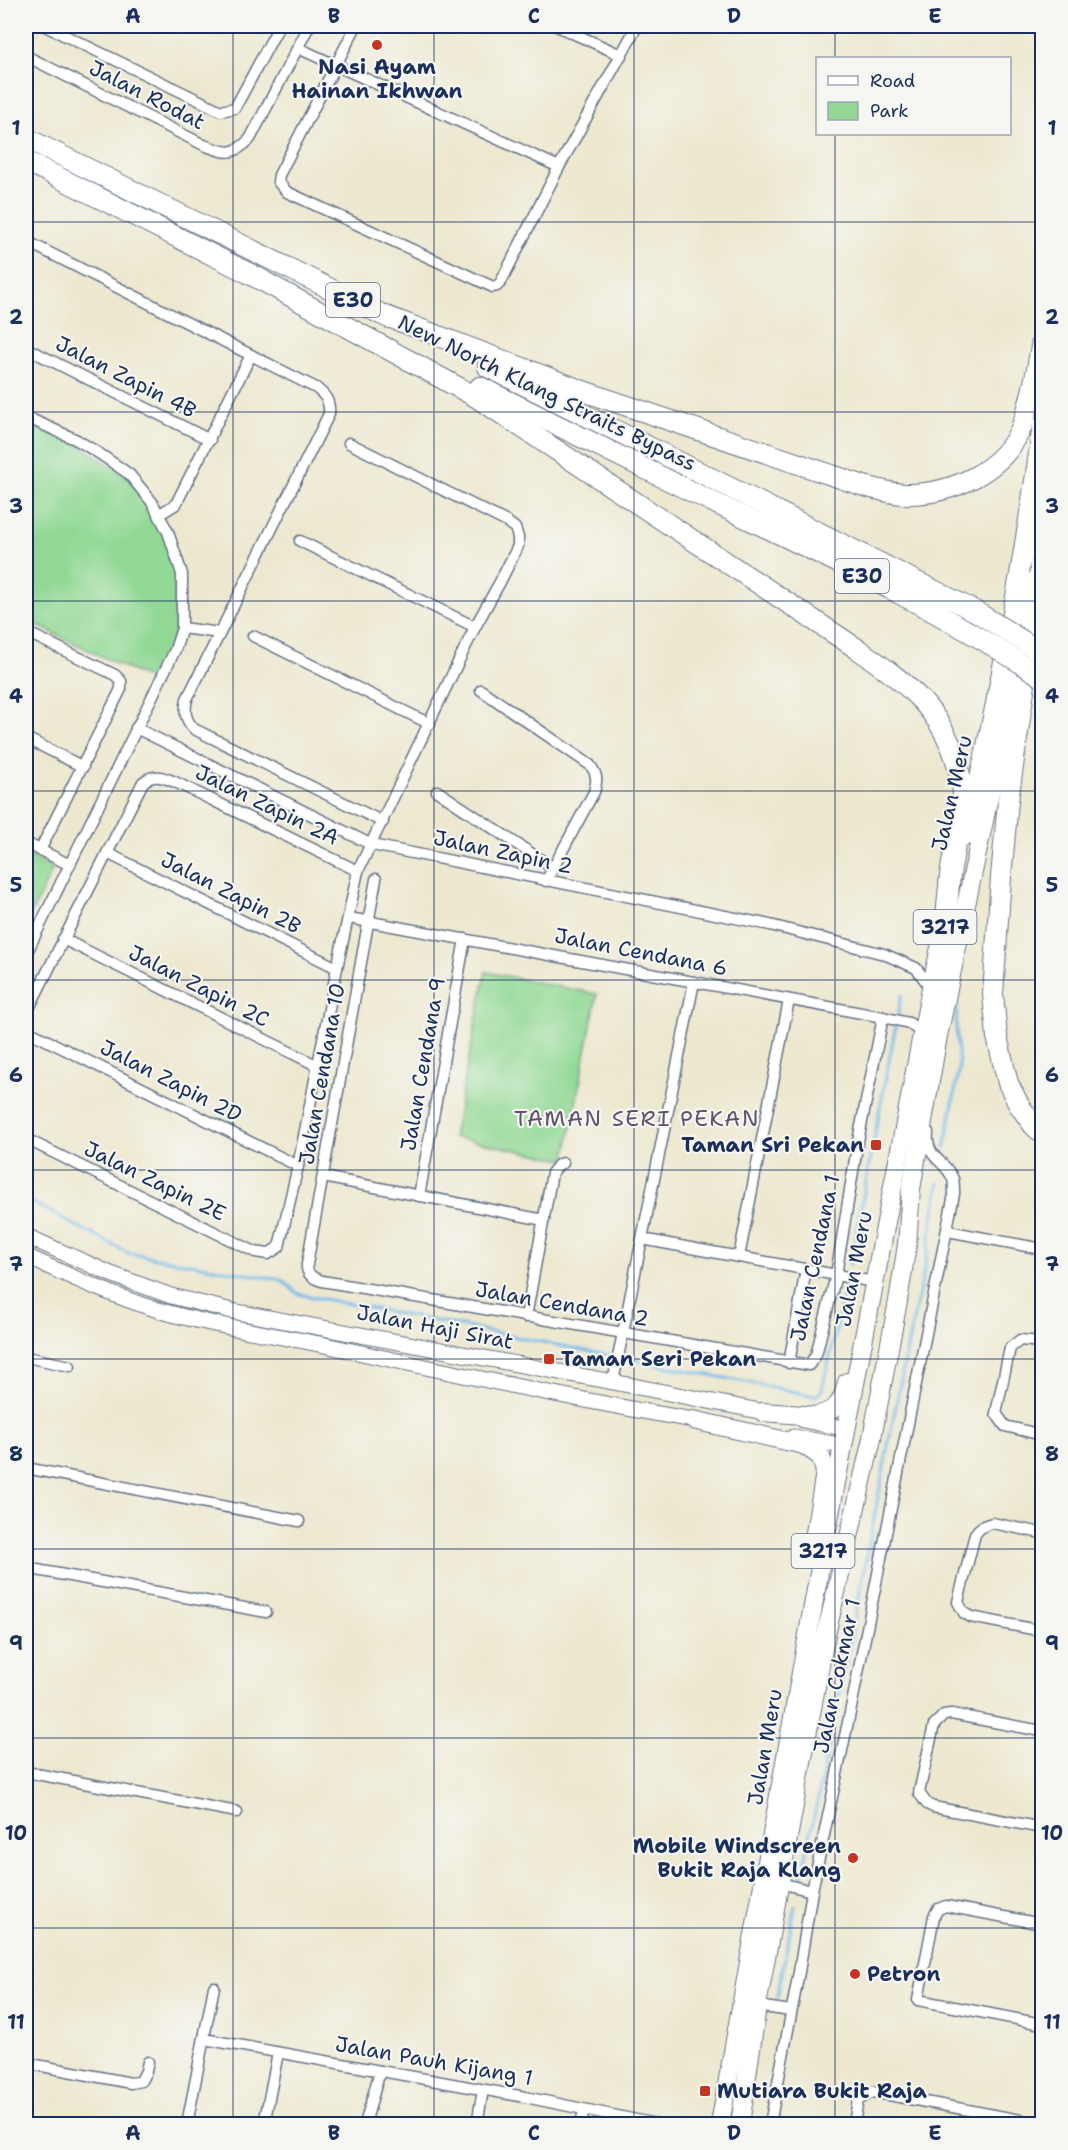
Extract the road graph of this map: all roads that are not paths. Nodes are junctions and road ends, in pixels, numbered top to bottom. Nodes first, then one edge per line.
1 (45, 26) edge
2 (279, 26) edge
3 (309, 26) edge
4 (356, 26) edge
5 (556, 26) edge
6 (637, 26) edge
7 (65, 30) edge
8 (298, 48) junction
9 (621, 55) junction
10 (26, 56) edge
11 (334, 66) junction
12 (26, 138) edge
13 (26, 161) edge
14 (559, 167) junction
15 (26, 240) edge
16 (250, 274) junction
17 (378, 313) junction
18 (1042, 340) edge
19 (26, 348) edge
20 (252, 356) junction
21 (26, 417) edge
22 (1042, 425) edge
23 (210, 440) junction
24 (349, 443) dead end
25 (160, 514) junction
26 (1042, 522) edge
27 (300, 541) dead end
28 (1041, 586) edge
29 (475, 627) junction
30 (182, 628) junction
31 (26, 632) edge
32 (220, 633) junction
33 (253, 636) dead end
34 (1042, 652) edge
35 (1042, 677) edge
36 (481, 690) dead end
37 (430, 724) junction
38 (136, 728) junction
39 (26, 738) edge
40 (82, 767) junction
41 (437, 791) dead end
42 (382, 822) junction
43 (26, 843) edge
44 (372, 845) junction
45 (40, 850) junction
46 (107, 853) junction
47 (68, 864) junction
48 (553, 868) junction
49 (358, 871) junction
50 (376, 879) dead end
51 (546, 881) junction
52 (349, 918) junction
53 (370, 921) junction
54 (945, 926) junction
55 (63, 939) junction
56 (465, 939) junction
57 (26, 954) edge
58 (337, 968) junction
59 (694, 982) junction
60 (931, 988) junction
61 (789, 1000) junction
62 (26, 1014) edge
63 (886, 1018) junction
64 (26, 1030) edge
65 (930, 1034) junction
66 (318, 1066) junction
67 (1042, 1133) edge
68 (26, 1139) edge
69 (563, 1163) dead end
70 (298, 1166) junction
71 (944, 1167) junction
72 (914, 1170) junction
73 (323, 1177) junction
74 (911, 1189) junction
75 (419, 1196) junction
76 (544, 1220) junction
77 (948, 1231) junction
78 (26, 1236) edge
79 (642, 1239) junction
80 (1042, 1249) edge
81 (26, 1256) edge
82 (739, 1257) junction
83 (806, 1269) junction
84 (309, 1275) joint
85 (836, 1275) junction
86 (873, 1290) junction
87 (526, 1317) junction
88 (622, 1334) junction
89 (1042, 1342) edge
90 (26, 1357) edge
91 (789, 1363) junction
92 (809, 1365) joint
93 (70, 1366) dead end
94 (613, 1382) junction
95 (763, 1412) junction
96 (693, 1420) junction
97 (1042, 1435) edge
98 (848, 1437) junction
99 (26, 1468) edge
100 (299, 1521) dead end
101 (1042, 1533) edge
102 (26, 1568) edge
103 (266, 1612) dead end
104 (1042, 1631) edge
105 (824, 1643) junction
106 (804, 1657) junction
107 (1042, 1731) edge
108 (26, 1772) edge
109 (237, 1812) dead end
110 (1042, 1828) edge
111 (780, 1883) junction
112 (812, 1891) junction
113 (1042, 1924) edge
114 (214, 1988) dead end
115 (757, 2006) junction
116 (791, 2011) junction
117 (1042, 2024) edge
118 (204, 2039) junction
119 (278, 2053) junction
120 (147, 2062) dead end
121 (26, 2063) edge
122 (380, 2071) junction
123 (483, 2090) junction
124 (584, 2110) junction
125 (187, 2124) edge
126 (264, 2124) edge
127 (366, 2124) edge
128 (477, 2124) edge
129 (581, 2124) edge
130 (656, 2124) edge
131 (720, 2124) edge
132 (740, 2124) edge
133 (770, 2124) edge
134 (854, 2124) edge
135 (1042, 2124) edge

1 - 7 street
2 - 7 street
3 - 8 street
4 - 11 street
5 - 9 street
6 - 9 street
8 - 10 street, Jalan Rodat
8 - 11 street
9 - 14 street
11 - 14 street
11 - 14 street
12 - 17 highway, New North Klang Straits Bypass / E30
13 - 16 highway, New North Klang Straits Bypass / E30
15 - 20 street
16 - 35 highway, New North Klang Straits Bypass / E30, bridge
16 - 54 highway
17 - 18 highway
17 - 34 highway, New North Klang Straits Bypass / E30, bridge
19 - 23 street, Jalan Zapin 4B
20 - 23 street
20 - 32 street
21 - 25 street
22 - 54 highway, Jalan Meru / 3217
23 - 25 street
24 - 29 street
25 - 30 street
26 - 28 highway
26 - 65 highway, Jalan Meru / 3217
27 - 29 street
28 - 67 highway
29 - 37 street
30 - 32 street
30 - 38 street
31 - 40 street
32 - 42 street
33 - 37 street
36 - 48 street
37 - 42 street
38 - 44 street, Jalan Zapin 2
38 - 47 street
39 - 40 street
40 - 45 street
41 - 48 street
42 - 44 street
43 - 45 street
44 - 49 street
44 - 51 street, Jalan Zapin 2
45 - 47 street
46 - 49 street, Jalan Zapin 2A
46 - 55 street
46 - 58 street, Jalan Zapin 2B
47 - 57 street
48 - 51 street
49 - 52 street
50 - 53 street, Jalan Cendana 10
51 - 60 street, Jalan Zapin 2
52 - 53 street, Jalan Cendana 6
52 - 58 street
53 - 56 street, Jalan Cendana 6
53 - 73 street, Jalan Cendana 10
54 - 60 highway, Jalan Meru / 3217
55 - 62 street
55 - 66 street, Jalan Zapin 2C
56 - 59 street, Jalan Cendana 6
56 - 75 street, Jalan Cendana 9
58 - 66 street
59 - 61 street, Jalan Cendana 6
59 - 79 street
60 - 65 highway, Jalan Meru / 3217
61 - 63 street, Jalan Cendana 6
61 - 82 street
63 - 65 street, Jalan Cendana 6
63 - 85 street, Jalan Cendana 1
64 - 70 street, Jalan Zapin 2D
65 - 71 street, Jalan Cokmar 1
65 - 72 highway, Jalan Meru / 3217
65 - 86 highway, Jalan Meru / 3217
66 - 70 street
68 - 70 street, Jalan Zapin 2E
69 - 76 street
71 - 72 street
71 - 77 street, Jalan Cokmar 1
72 - 74 highway, Jalan Meru / 3217
73 - 75 street
73 - 84 street, Jalan Cendana 10
74 - 98 highway
74 - 105 highway, Jalan Meru / 3217
75 - 76 street
76 - 87 street
77 - 80 street
77 - 112 street, Jalan Cokmar 1
78 - 94 main road, Jalan Haji Sirat
79 - 82 street
79 - 88 street
81 - 96 main road, Jalan Haji Sirat
82 - 83 street
83 - 85 street
83 - 91 street
84 - 87 street, Jalan Cendana 2
85 - 86 street
85 - 92 street, Jalan Cendana 1
86 - 95 highway
86 - 98 highway, Jalan Meru / 3217
87 - 88 street, Jalan Cendana 2
88 - 91 street, Jalan Cendana 2
88 - 94 street
89 - 97 street
90 - 93 street
91 - 92 street, Jalan Cendana 2
94 - 95 main road, Jalan Haji Sirat
95 - 98 main road, Jalan Haji Sirat
96 - 98 main road, Jalan Haji Sirat
96 - 106 highway
98 - 105 highway
98 - 106 highway, Jalan Meru / 3217
99 - 100 street
101 - 104 street
102 - 103 street
105 - 111 highway, Jalan Meru / 3217
106 - 131 highway, Jalan Meru / 3217
107 - 110 street
108 - 109 street
111 - 112 street
111 - 115 highway, Jalan Meru / 3217
112 - 116 street, Jalan Cokmar 1
113 - 117 street
114 - 118 street
115 - 116 street
115 - 132 highway, Jalan Meru / 3217
116 - 133 street, Jalan Cokmar 1
118 - 119 street, Jalan Pauh Kijang 1
118 - 125 street
119 - 122 street, Jalan Pauh Kijang 1
119 - 126 street
120 - 121 street
122 - 123 street, Jalan Pauh Kijang 1
122 - 127 street
123 - 124 street, Jalan Pauh Kijang 1
123 - 128 street
124 - 129 street
124 - 130 street, Jalan Pauh Kijang 1
134 - 135 street

